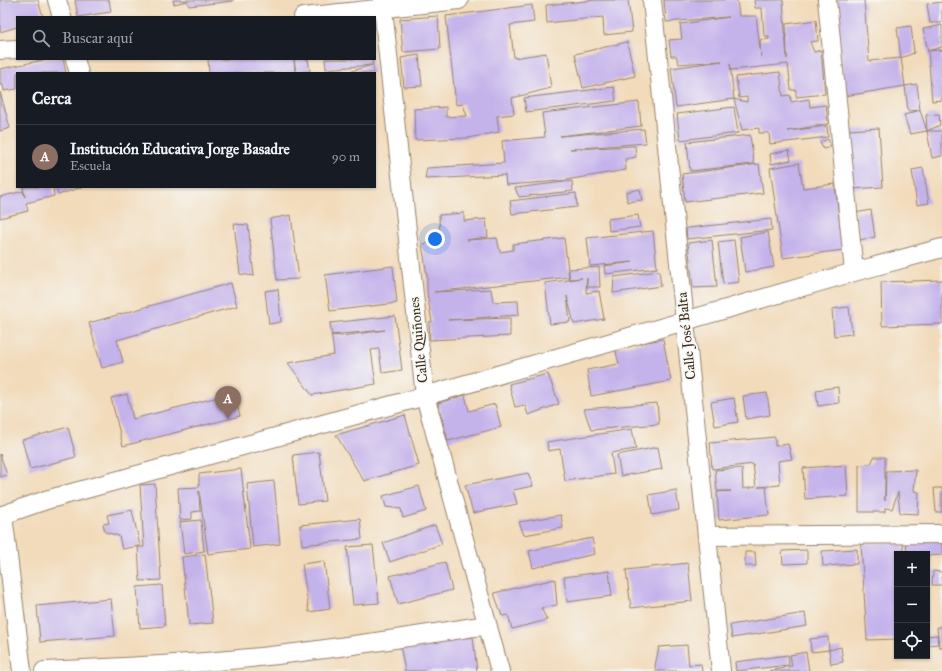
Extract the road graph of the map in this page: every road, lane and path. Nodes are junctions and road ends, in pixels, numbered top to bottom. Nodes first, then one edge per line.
1 (58, 0) edge
2 (459, 0) edge
3 (652, 0) edge
4 (827, 0) edge
5 (382, 4) edge
6 (62, 16) edge
7 (309, 16) edge
8 (16, 48) edge
9 (0, 50) edge
10 (75, 60) edge
11 (79, 72) edge
12 (942, 248) edge
13 (854, 272) junction
14 (685, 322) junction
15 (425, 396) junction
16 (2, 515) edge
17 (942, 534) edge
18 (706, 536) junction
19 (487, 625) junction
20 (22, 671) edge
21 (44, 671) edge
22 (500, 671) edge
23 (722, 671) edge

1 - 6 street
2 - 5 street
3 - 14 street, Calle José Balta
4 - 13 street
5 - 7 street
5 - 15 street, Calle Quiñones
8 - 9 street
10 - 11 street
12 - 13 street
13 - 14 street
14 - 15 street
14 - 18 street, Calle José Balta
15 - 16 street
15 - 19 street, Calle Quiñones
16 - 20 street
17 - 18 street
18 - 23 street, Calle José Balta
19 - 21 street
19 - 22 street, Calle Quiñones

